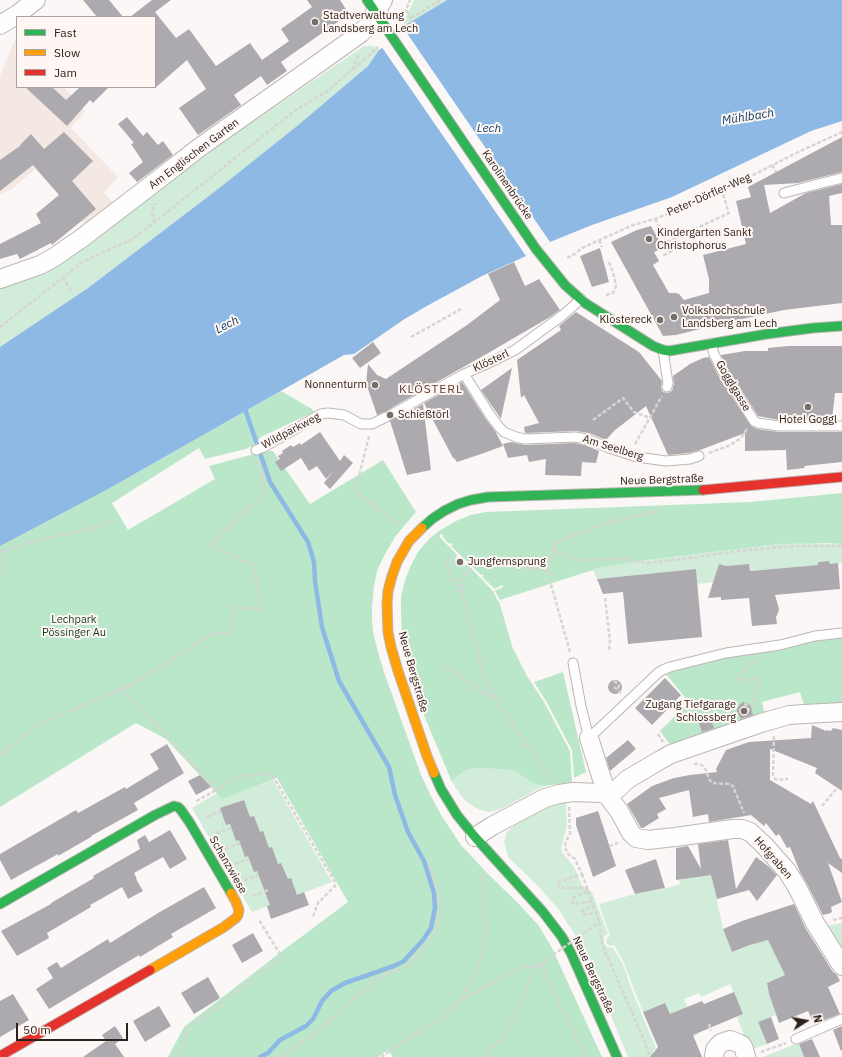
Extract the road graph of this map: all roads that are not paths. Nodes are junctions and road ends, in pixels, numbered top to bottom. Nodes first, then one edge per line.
1 (36, 0) edge
2 (375, 4) edge
3 (0, 25) edge
4 (842, 178) edge
5 (784, 194) dead end
6 (0, 279) edge
7 (583, 301) junction
8 (842, 326) edge
9 (711, 343) junction
10 (663, 350) junction
11 (464, 374) junction
12 (667, 387) road end
13 (372, 424) joint
14 (842, 426) edge
15 (259, 449) road end
16 (699, 456) road end
17 (842, 477) edge
18 (842, 633) edge
19 (572, 663) road end
20 (842, 712) edge
21 (589, 738) junction
22 (607, 795) junction
23 (475, 837) junction
24 (0, 904) edge
25 (842, 966) edge
26 (842, 1019) edge
27 (796, 1039) road end
28 (0, 1056) edge
29 (616, 1057) edge
30 (714, 1057) edge
31 (746, 1057) edge

1 - 3 street
2 - 6 street, Am Englischen Garten
2 - 7 main road, Karolinenbrücke, bridge
4 - 5 lane
7 - 10 main road, Karolinenbrücke
7 - 11 lane, Klösterl
8 - 9 main road
9 - 10 main road
9 - 14 lane, Gogglgasse
10 - 12 lane
11 - 13 lane, Klösterl
11 - 16 lane, Am Seelberg
13 - 15 lane, Wildparkweg
17 - 23 main road, Neue Bergstraße
18 - 21 lane
19 - 21 lane
20 - 22 street
21 - 22 street, Hofgraben
22 - 23 street
22 - 25 street, Hofgraben
23 - 29 main road, Neue Bergstraße
24 - 28 main road, Schanzwiese
26 - 27 lane
30 - 31 street

